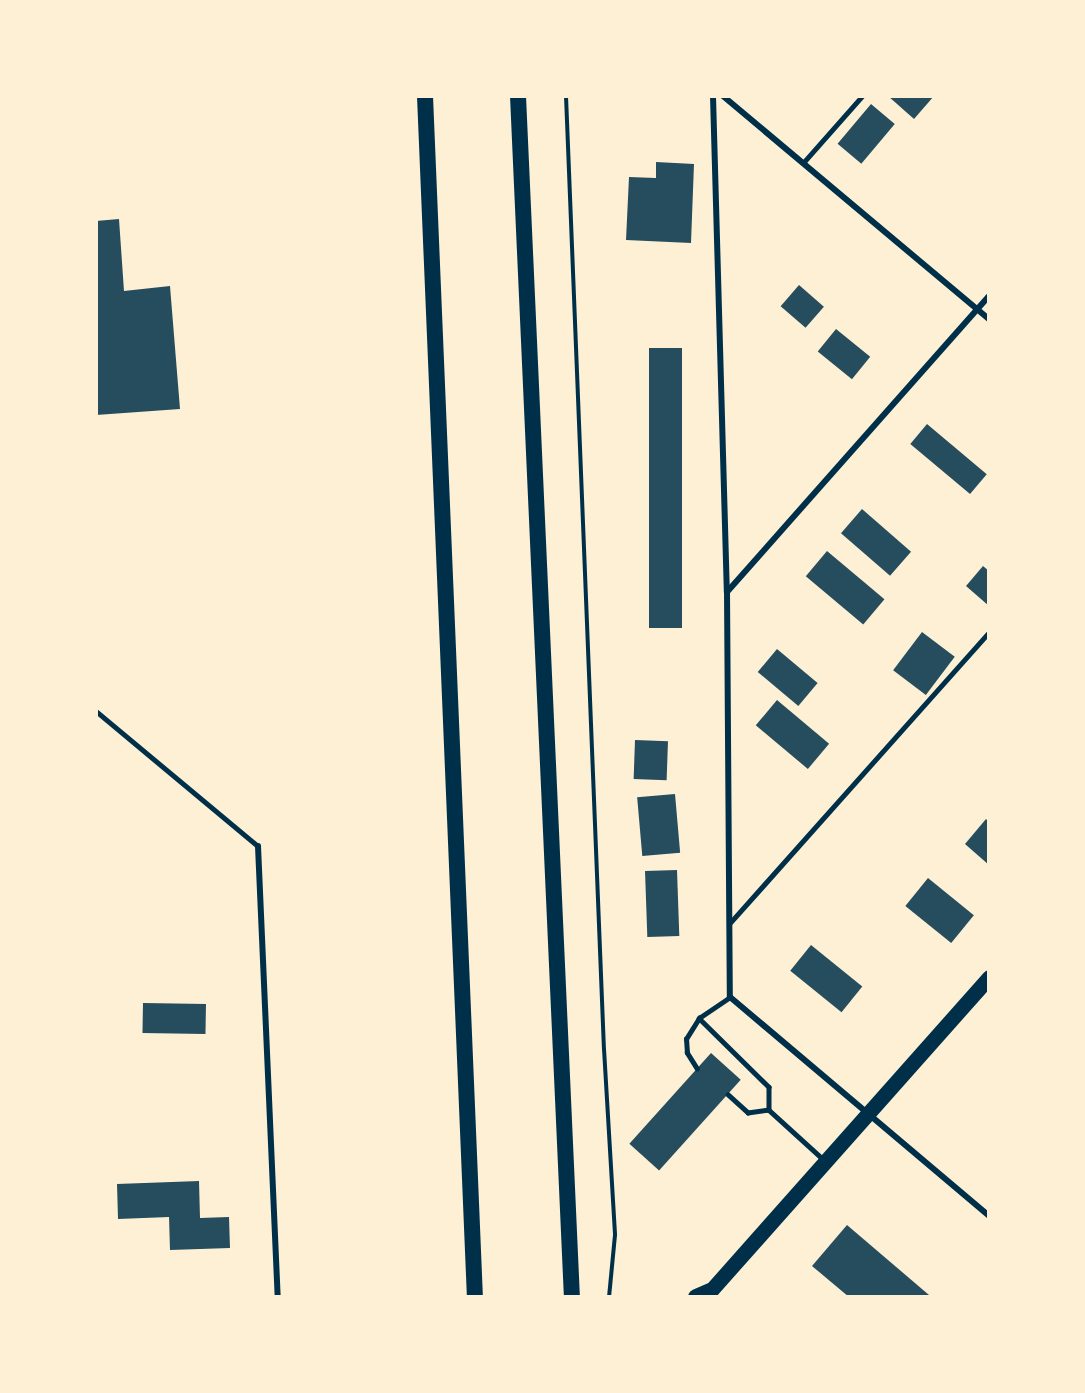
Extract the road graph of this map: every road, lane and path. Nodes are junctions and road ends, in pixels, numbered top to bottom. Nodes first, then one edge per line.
1 (425, 96) edge
2 (518, 96) edge
3 (566, 96) edge
4 (713, 96) edge
5 (723, 96) edge
6 (862, 96) edge
7 (803, 163) junction
8 (989, 296) edge
9 (977, 309) junction
10 (989, 319) edge
11 (727, 592) junction
12 (989, 632) edge
13 (96, 711) edge
14 (258, 846) joint
15 (729, 924) junction
16 (989, 978) edge
17 (730, 997) junction
18 (699, 1018) junction
19 (697, 1069) dead end
20 (728, 1095) dead end
21 (769, 1110) junction
22 (867, 1113) junction
23 (825, 1160) junction
24 (989, 1216) edge
25 (704, 1295) edge
26 (278, 1297) edge
27 (475, 1297) edge
28 (572, 1297) edge
29 (609, 1297) edge

1 - 27 highway
2 - 28 highway
3 - 29 path
4 - 11 street
5 - 7 street
6 - 7 lane
7 - 9 street
8 - 9 street
9 - 10 street
9 - 11 street
11 - 15 street
12 - 15 lane
13 - 14 lane
14 - 26 street
15 - 17 street
16 - 22 main road
17 - 18 lane
17 - 22 street
18 - 19 lane
18 - 21 lane
20 - 21 lane
21 - 23 lane
22 - 23 main road
22 - 24 street
23 - 25 main road

